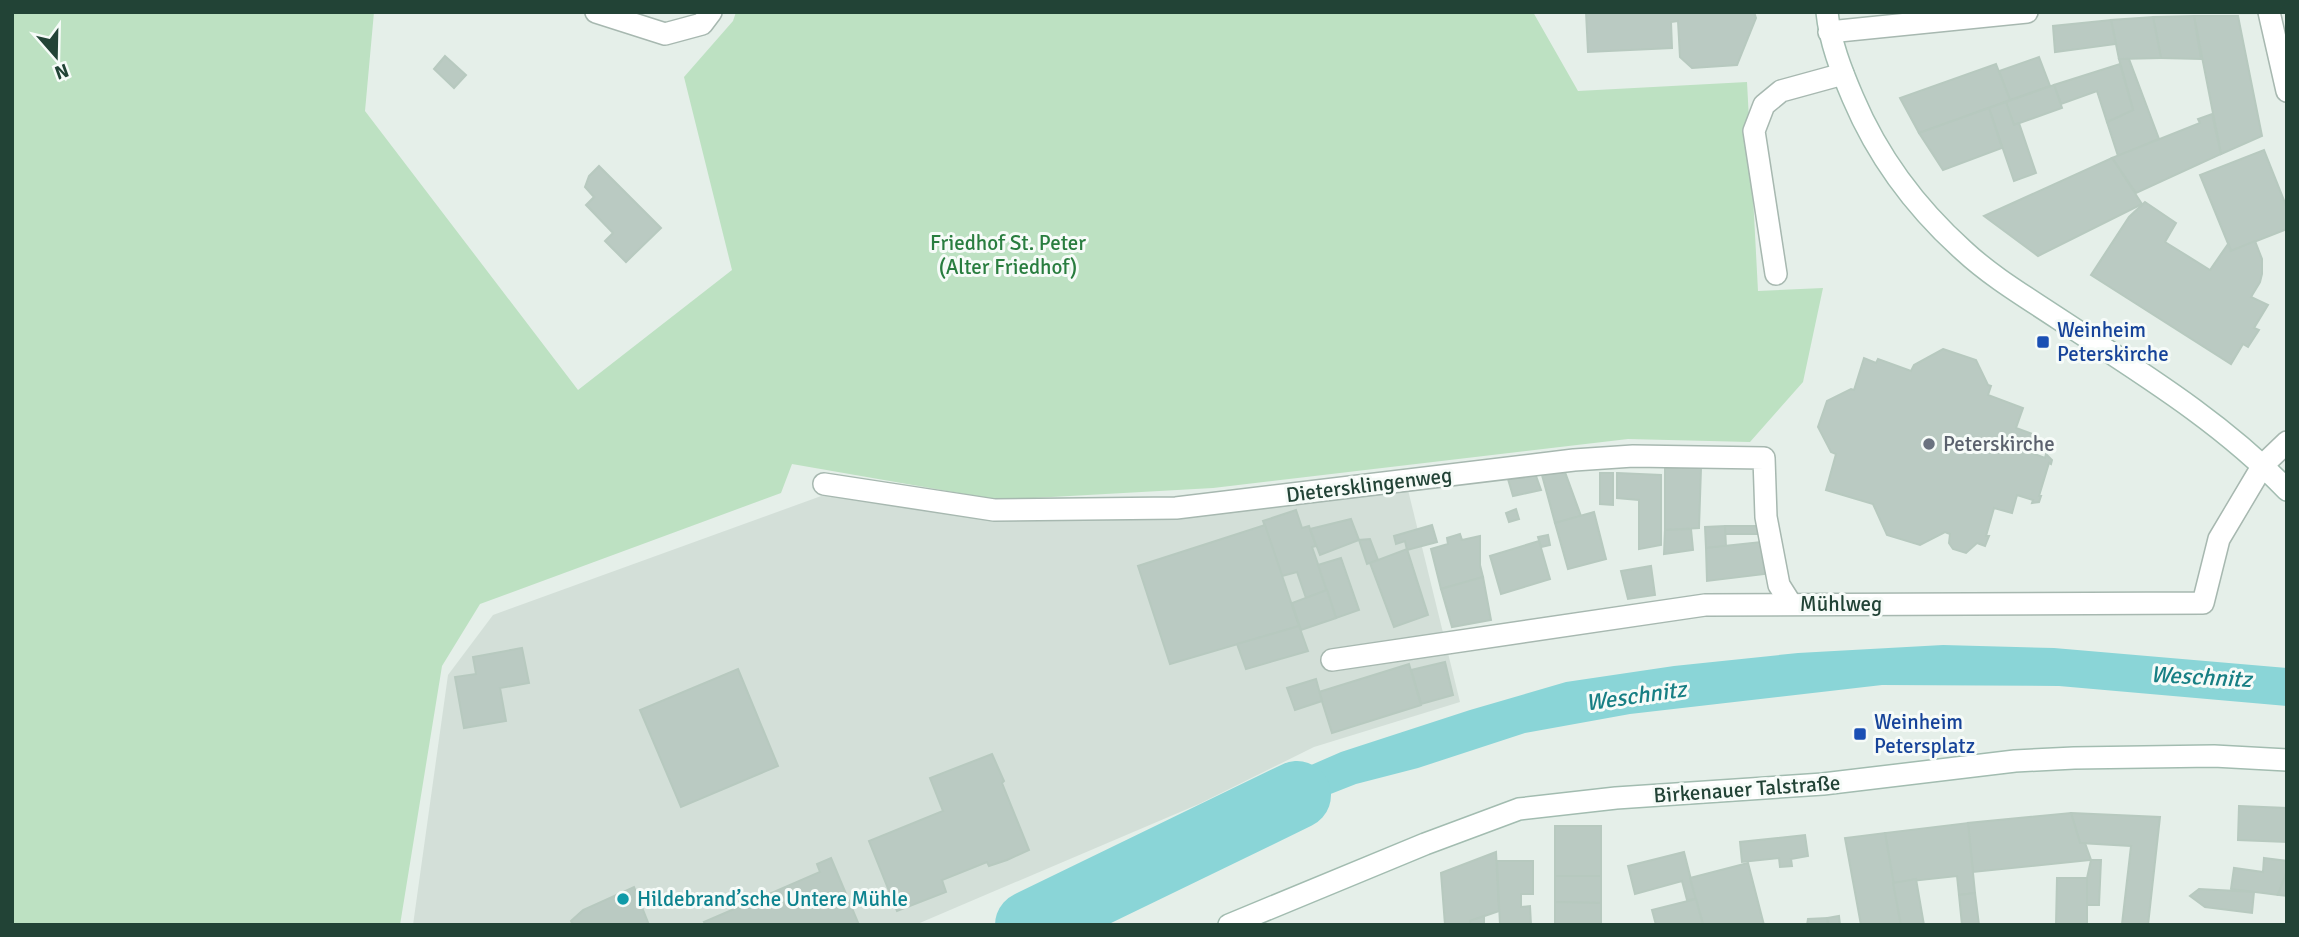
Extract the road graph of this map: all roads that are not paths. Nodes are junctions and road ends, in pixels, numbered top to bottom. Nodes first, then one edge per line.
1 (596, 12) edge
2 (710, 12) edge
3 (2027, 12) edge
4 (2269, 12) edge
5 (1828, 22) edge
6 (1843, 74) junction
7 (2287, 91) edge
8 (1776, 274) dead end
9 (2287, 442) edge
10 (2263, 465) junction
11 (824, 484) dead end
12 (2287, 490) edge
13 (1791, 604) junction
14 (1332, 660) dead end
15 (2287, 760) edge
16 (1229, 925) edge

1 - 2 main road
3 - 5 main road
4 - 7 main road
5 - 6 main road
6 - 8 main road
6 - 10 main road
9 - 10 main road
10 - 12 main road
10 - 13 main road, Mühlweg
11 - 13 main road, Dietersklingenweg
13 - 14 main road, Mühlweg
15 - 16 main road, Birkenauer Talstraße

